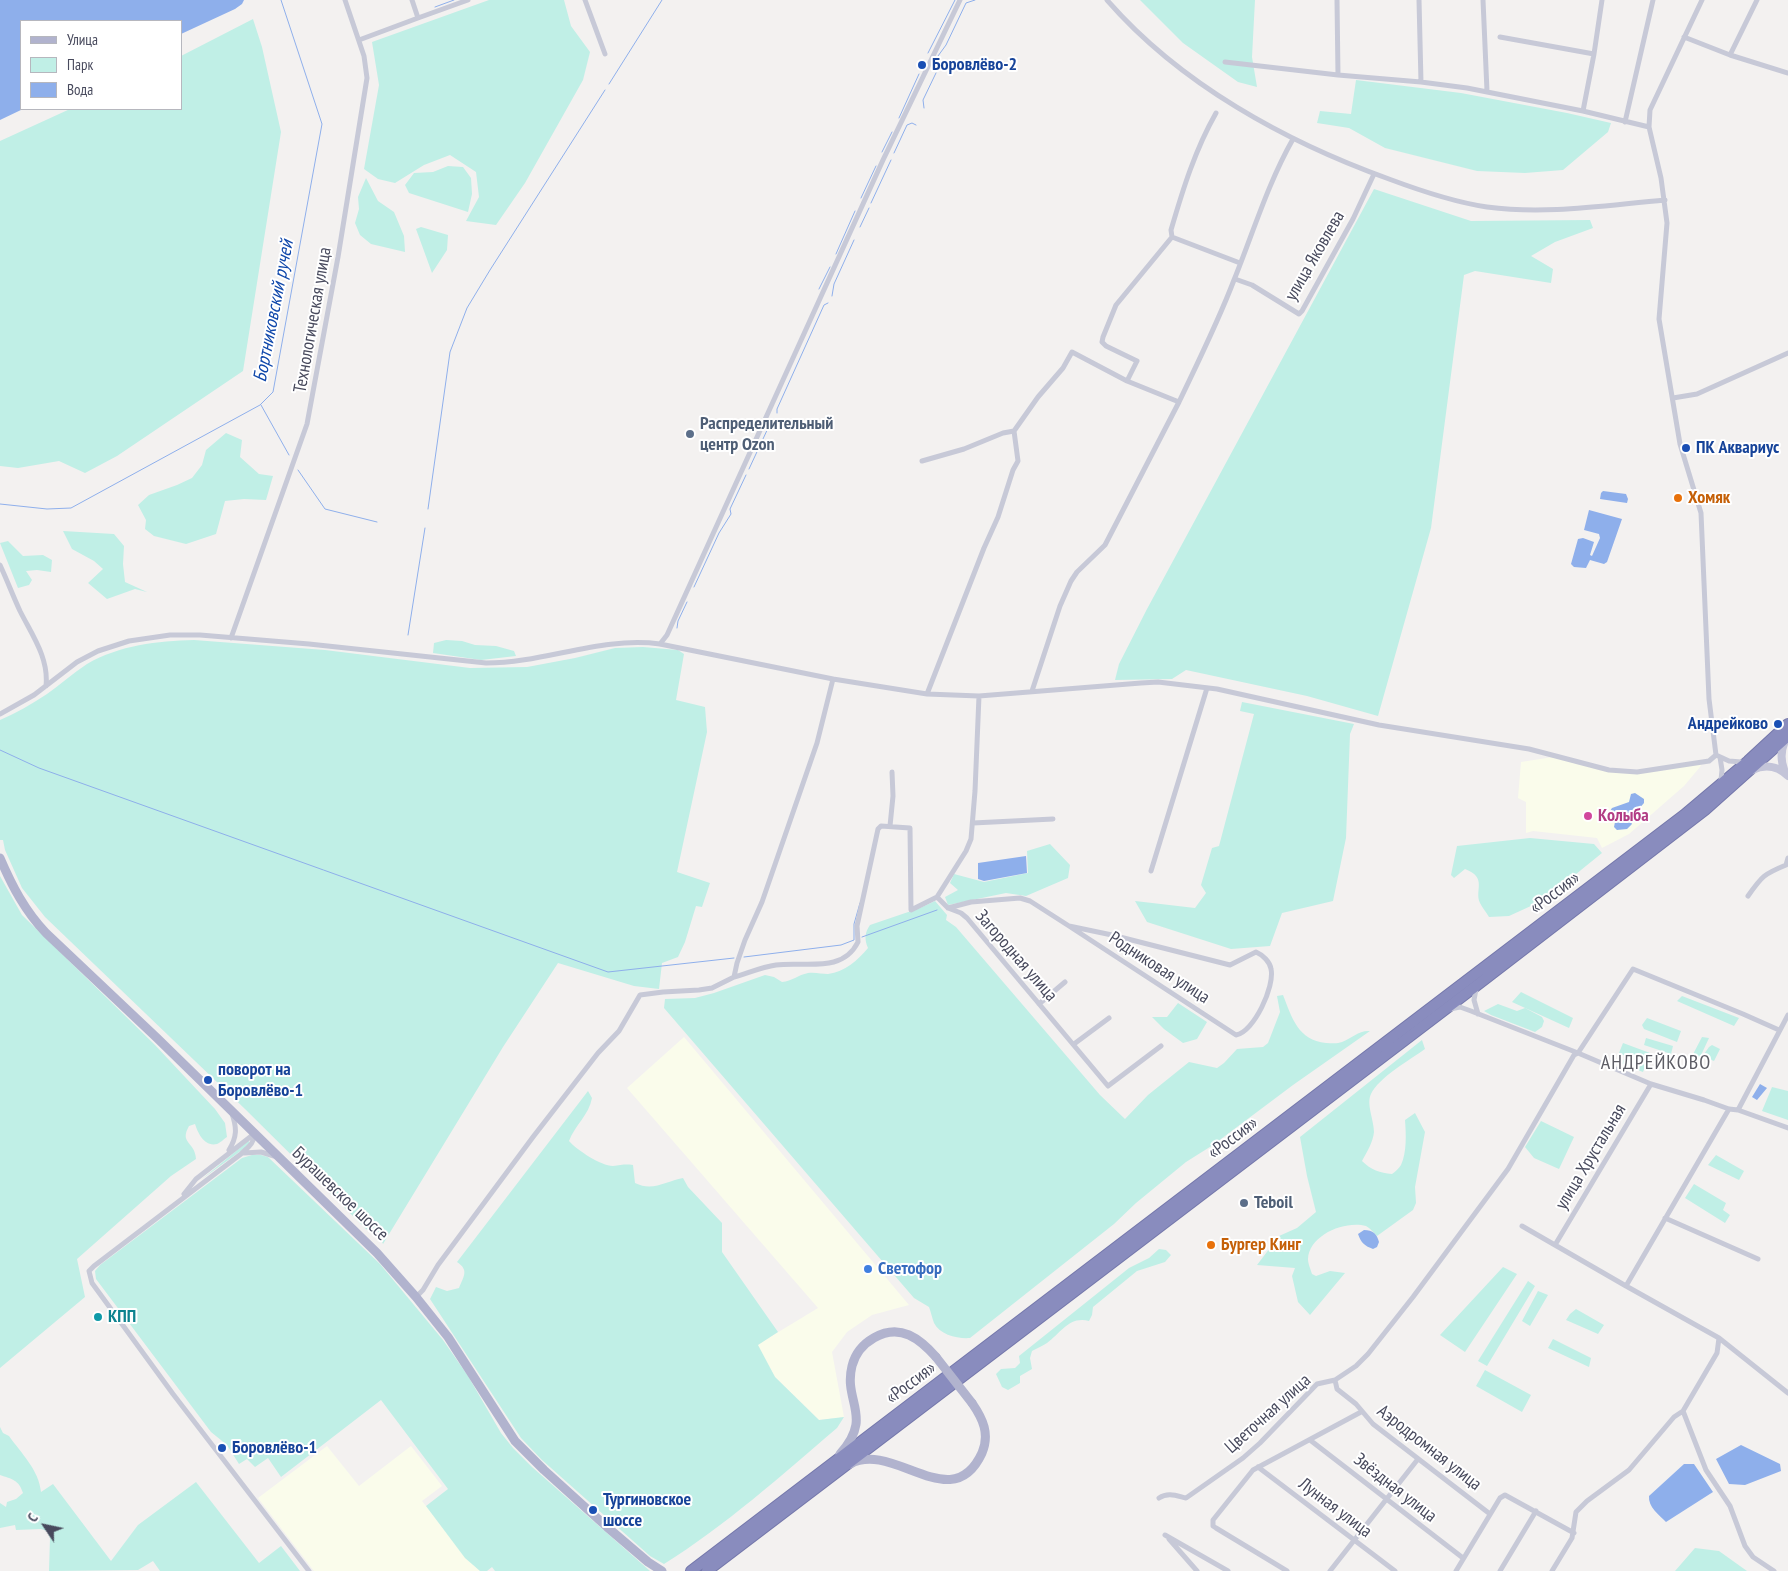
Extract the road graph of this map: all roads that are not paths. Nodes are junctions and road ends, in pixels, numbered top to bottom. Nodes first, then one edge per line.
1 (345, 0) edge
2 (412, 0) edge
3 (468, 0) edge
4 (585, 0) edge
5 (960, 0) edge
6 (1107, 0) edge
7 (1337, 0) edge
8 (1419, 0) edge
9 (1483, 0) edge
10 (1602, 0) edge
11 (1653, 0) edge
12 (1702, 0) edge
13 (1757, 0) edge
14 (418, 18) junction
15 (1500, 37) dead end
16 (1684, 37) junction
17 (359, 40) junction
18 (605, 54) dead end
19 (1594, 54) junction
20 (1730, 55) junction
21 (1226, 62) dead end
22 (1788, 73) edge
23 (1338, 75) junction
24 (1421, 82) junction
25 (1486, 91) junction
26 (1583, 111) junction
27 (1216, 113) dead end
28 (1625, 122) junction
29 (1649, 127) junction
30 (1293, 139) junction
31 (1374, 174) junction
32 (1665, 200) junction
33 (1172, 237) junction
34 (1240, 263) junction
35 (1235, 279) junction
36 (1788, 353) edge
37 (1126, 381) junction
38 (1672, 398) junction
39 (1179, 402) junction
40 (1014, 431) junction
41 (922, 461) dead end
42 (0, 565) edge
43 (231, 638) junction
44 (660, 644) junction
45 (834, 679) junction
46 (46, 686) junction
47 (1207, 688) junction
48 (1032, 691) junction
49 (927, 694) junction
50 (979, 696) junction
51 (0, 714) edge
52 (1788, 719) edge
53 (1788, 724) edge
54 (1788, 736) edge
55 (1718, 756) junction
56 (1741, 762) junction
57 (892, 772) dead end
58 (1748, 772) junction
59 (1787, 775) edge
60 (1721, 780) junction
61 (1684, 814) junction
62 (1054, 819) dead end
63 (973, 823) junction
64 (890, 826) junction
65 (0, 858) edge
66 (1788, 858) edge
67 (1151, 871) dead end
68 (1748, 896) dead end
69 (937, 897) junction
70 (948, 908) junction
71 (1069, 926) junction
72 (734, 977) junction
73 (1065, 982) dead end
74 (1480, 983) junction
75 (1039, 1004) junction
76 (1440, 1013) junction
77 (1478, 1015) junction
78 (1788, 1015) edge
79 (1109, 1018) dead end
80 (1779, 1030) junction
81 (1074, 1044) junction
82 (1160, 1046) dead end
83 (1578, 1053) junction
84 (1651, 1084) junction
85 (1729, 1110) junction
86 (1738, 1110) junction
87 (231, 1111) junction
88 (1788, 1128) edge
89 (254, 1134) junction
90 (228, 1153) junction
91 (241, 1154) junction
92 (278, 1158) junction
93 (179, 1200) junction
94 (1665, 1218) junction
95 (1522, 1226) dead end
96 (1555, 1245) junction
97 (1758, 1259) dead end
98 (1626, 1286) junction
99 (416, 1297) junction
100 (1719, 1338) junction
101 (1335, 1380) junction
102 (1788, 1393) edge
103 (1683, 1411) junction
104 (1361, 1412) junction
105 (1310, 1440) junction
106 (1418, 1459) junction
107 (835, 1467) junction
108 (1258, 1467) junction
109 (1159, 1498) dead end
110 (1386, 1499) junction
111 (1536, 1511) junction
112 (1490, 1514) junction
113 (1574, 1533) junction
114 (1354, 1540) junction
115 (1463, 1558) junction
116 (720, 1561) junction
117 (648, 1562) junction
118 (699, 1569) edge
119 (309, 1571) edge
120 (654, 1571) edge
121 (662, 1571) edge
122 (687, 1571) edge
123 (711, 1571) edge
124 (1197, 1571) edge
125 (1228, 1571) edge
126 (1287, 1571) edge
127 (1330, 1571) edge
128 (1395, 1571) edge
129 (1456, 1571) edge
130 (1500, 1571) edge
131 (1552, 1571) edge
132 (1774, 1571) edge

1 - 17 street, Технологическая улица
2 - 14 street
3 - 14 street
4 - 18 street
5 - 44 street
6 - 30 street
7 - 23 street
8 - 24 street
9 - 25 street
10 - 19 street
11 - 28 street
12 - 16 street
13 - 20 street
14 - 17 street
15 - 19 street
16 - 20 street
16 - 29 street
17 - 43 street, Технологическая улица
19 - 26 street
20 - 22 street
21 - 23 street
23 - 24 street
24 - 25 street
25 - 26 street
26 - 28 street
27 - 33 street
28 - 29 street
29 - 32 street
30 - 31 street
30 - 34 street
31 - 32 street
31 - 35 street, улица Яковлева
32 - 38 street
33 - 34 street
33 - 37 street
34 - 35 street
35 - 39 street
36 - 38 street
37 - 39 street
37 - 40 street
38 - 55 street
39 - 48 street
40 - 41 street
40 - 49 street
42 - 46 street
43 - 44 street
43 - 46 street
44 - 45 street
45 - 49 street
45 - 72 street
46 - 51 street
47 - 48 street
47 - 55 street
47 - 67 street
48 - 50 street
49 - 50 street
50 - 63 street
52 - 56 highway
53 - 61 highway, «Россия»
54 - 58 highway, «Россия»
54 - 59 street
55 - 56 street
55 - 60 street
56 - 60 highway
57 - 64 street
58 - 59 street
58 - 74 highway, «Россия»
60 - 61 highway
61 - 107 highway, «Россия»
62 - 63 street
63 - 69 street
64 - 69 street
64 - 72 street
65 - 87 main road, Бурашевское шоссе
66 - 68 street
69 - 70 street, Загородная улица
70 - 71 street, Родниковая улица
70 - 75 street, Загородная улица
71 - 71 street, Родниковая улица
72 - 99 street
73 - 75 street
74 - 76 highway, «Россия»
74 - 77 street
75 - 81 street, Загородная улица
76 - 77 street
76 - 107 highway, «Россия»
77 - 83 street
78 - 80 street
79 - 81 street
80 - 83 street, Цветочная улица
80 - 86 street
81 - 82 street, Загородная улица
83 - 84 street
83 - 101 street, Цветочная улица
84 - 85 street
84 - 96 street, улица Хрустальная
85 - 86 street
85 - 94 street
86 - 88 street
87 - 89 main road, Бурашевское шоссе
87 - 90 street
89 - 90 street
89 - 91 street
89 - 92 main road, Бурашевское шоссе
90 - 93 street
91 - 92 street
91 - 93 street
92 - 99 main road, Бурашевское шоссе
93 - 119 street
94 - 97 street
94 - 98 street
95 - 96 street
96 - 98 street
98 - 100 street
99 - 117 main road, Бурашевское шоссе
100 - 102 street
100 - 103 street
101 - 104 street, Аэродромная улица
101 - 109 street, Цветочная улица
103 - 113 street
103 - 132 street
104 - 105 street
104 - 106 street, Аэродромная улица
105 - 108 street
105 - 110 street, Звёздная улица
106 - 110 street
106 - 112 street, Аэродромная улица
107 - 107 main road, bridge
107 - 116 highway, «Россия»
107 - 118 highway, «Россия»
108 - 114 street, Лунная улица
108 - 126 street
110 - 114 street
110 - 115 street, Звёздная улица
111 - 112 street
111 - 113 street
111 - 130 street
112 - 115 street
113 - 131 street
114 - 127 street
114 - 128 street, Лунная улица
115 - 129 street
116 - 118 highway, «Россия»
116 - 123 street
117 - 120 main road, Бурашевское шоссе
117 - 121 main road, Бурашевское шоссе
118 - 122 main road
124 - 125 street

